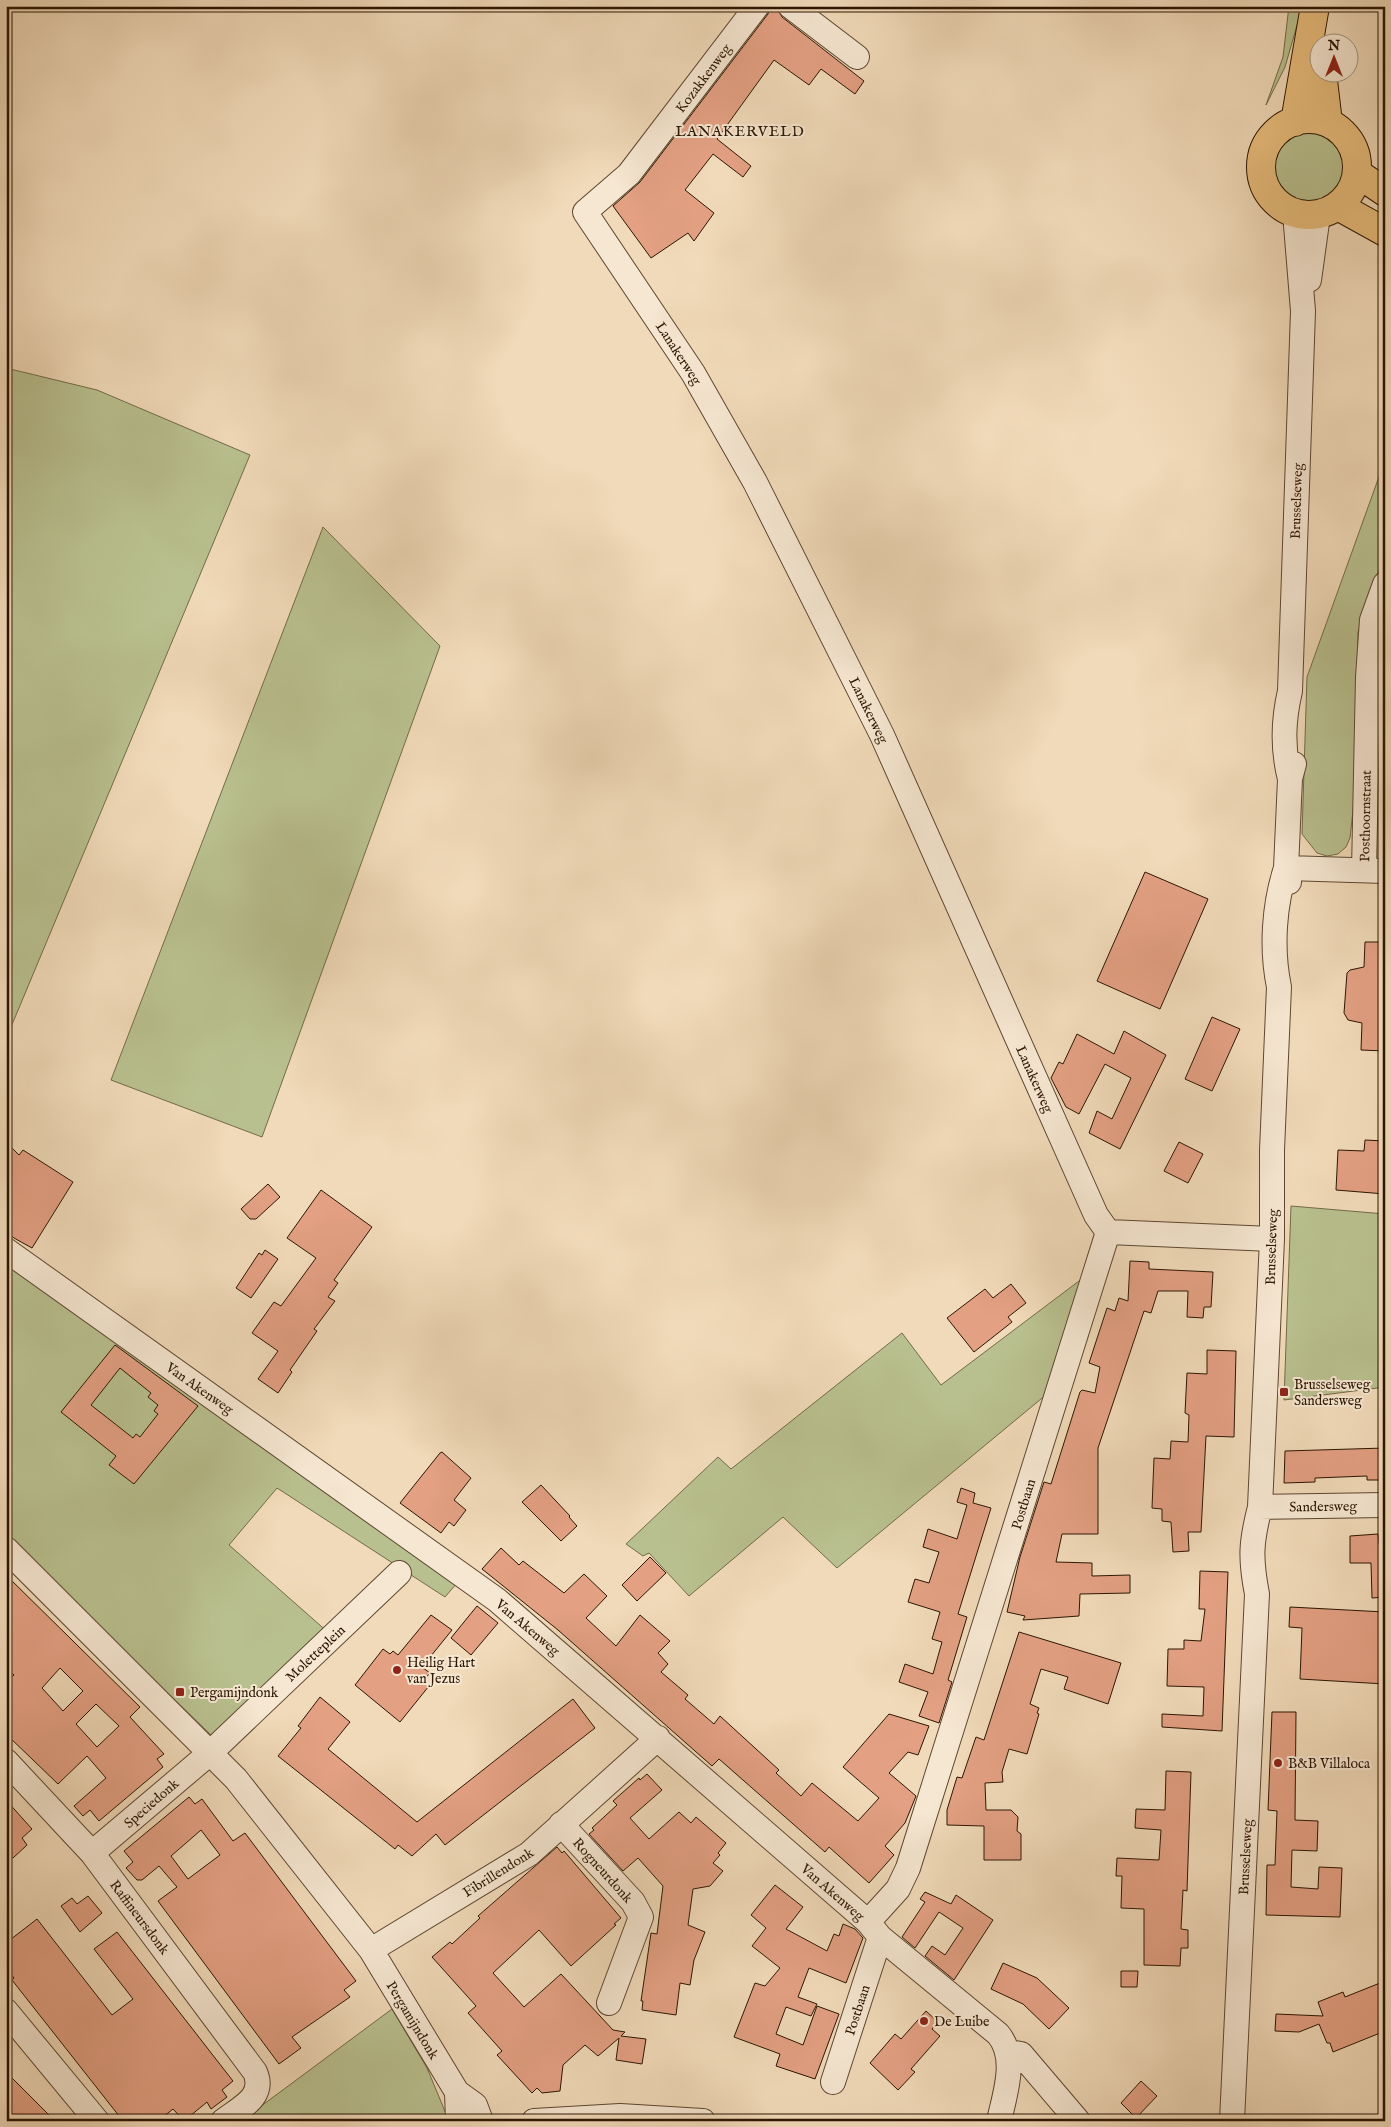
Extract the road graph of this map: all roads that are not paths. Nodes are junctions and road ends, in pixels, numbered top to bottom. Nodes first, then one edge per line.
1 (757, 6) edge
2 (790, 6) edge
3 (1315, 9) edge
4 (1318, 32) edge
5 (858, 57) dead end
6 (1323, 82) edge
7 (1295, 122) junction
8 (1328, 123) junction
9 (1357, 173) junction
10 (1385, 192) edge
11 (1317, 211) junction
12 (585, 212) joint
13 (1385, 232) edge
14 (1385, 584) edge
15 (1286, 868) junction
16 (1374, 870) edge
17 (1108, 1232) junction
18 (1272, 1239) junction
19 (6, 1250) edge
20 (1385, 1505) edge
21 (1260, 1507) junction
22 (6, 1549) edge
23 (399, 1573) dead end
24 (658, 1738) junction
25 (210, 1752) junction
26 (6, 1761) edge
27 (561, 1824) junction
28 (92, 1853) junction
29 (874, 1930) junction
30 (370, 1950) junction
31 (609, 2003) dead end
32 (6, 2011) edge
33 (1008, 2052) junction
34 (834, 2082) dead end
35 (458, 2092) junction
36 (97, 2121) edge
37 (223, 2121) edge
38 (458, 2121) edge
39 (481, 2121) edge
40 (534, 2121) edge
41 (704, 2121) edge
42 (999, 2121) edge
43 (1078, 2121) edge
44 (1232, 2121) edge

1 - 12 street, Kozakkenweg
2 - 5 street
3 - 4 main road
3 - 7 main road
6 - 8 main road
7 - 8 main road
7 - 11 main road
8 - 9 main road
9 - 10 main road
9 - 11 main road
11 - 13 main road
11 - 15 street, Brusselseweg
12 - 17 street, Lanakerweg
14 - 16 street, Posthoornstraat
15 - 16 street
15 - 18 street, Brusselseweg
17 - 18 street
17 - 29 street, Postbaan
18 - 21 street, Brusselseweg
19 - 24 street, Van Akenweg
20 - 21 street, Sandersweg
21 - 44 street, Brusselseweg
22 - 25 street, Pergamijndonk
23 - 25 street, Moletteplein
24 - 27 street, Fibrillendonk
24 - 29 street, Van Akenweg
25 - 28 street, Speciedonk
25 - 30 street, Pergamijndonk
26 - 28 street, Raffineursdonk
27 - 30 street, Fibrillendonk
27 - 31 street, Rogneurdonk
28 - 37 street, Raffineursdonk
29 - 33 street, Van Akenweg
29 - 34 street, Postbaan
30 - 35 street, Pergamijndonk
32 - 36 street
33 - 42 street
33 - 43 street, Van Akenweg
35 - 38 street
35 - 39 street, Pergamijndonk
40 - 41 street

